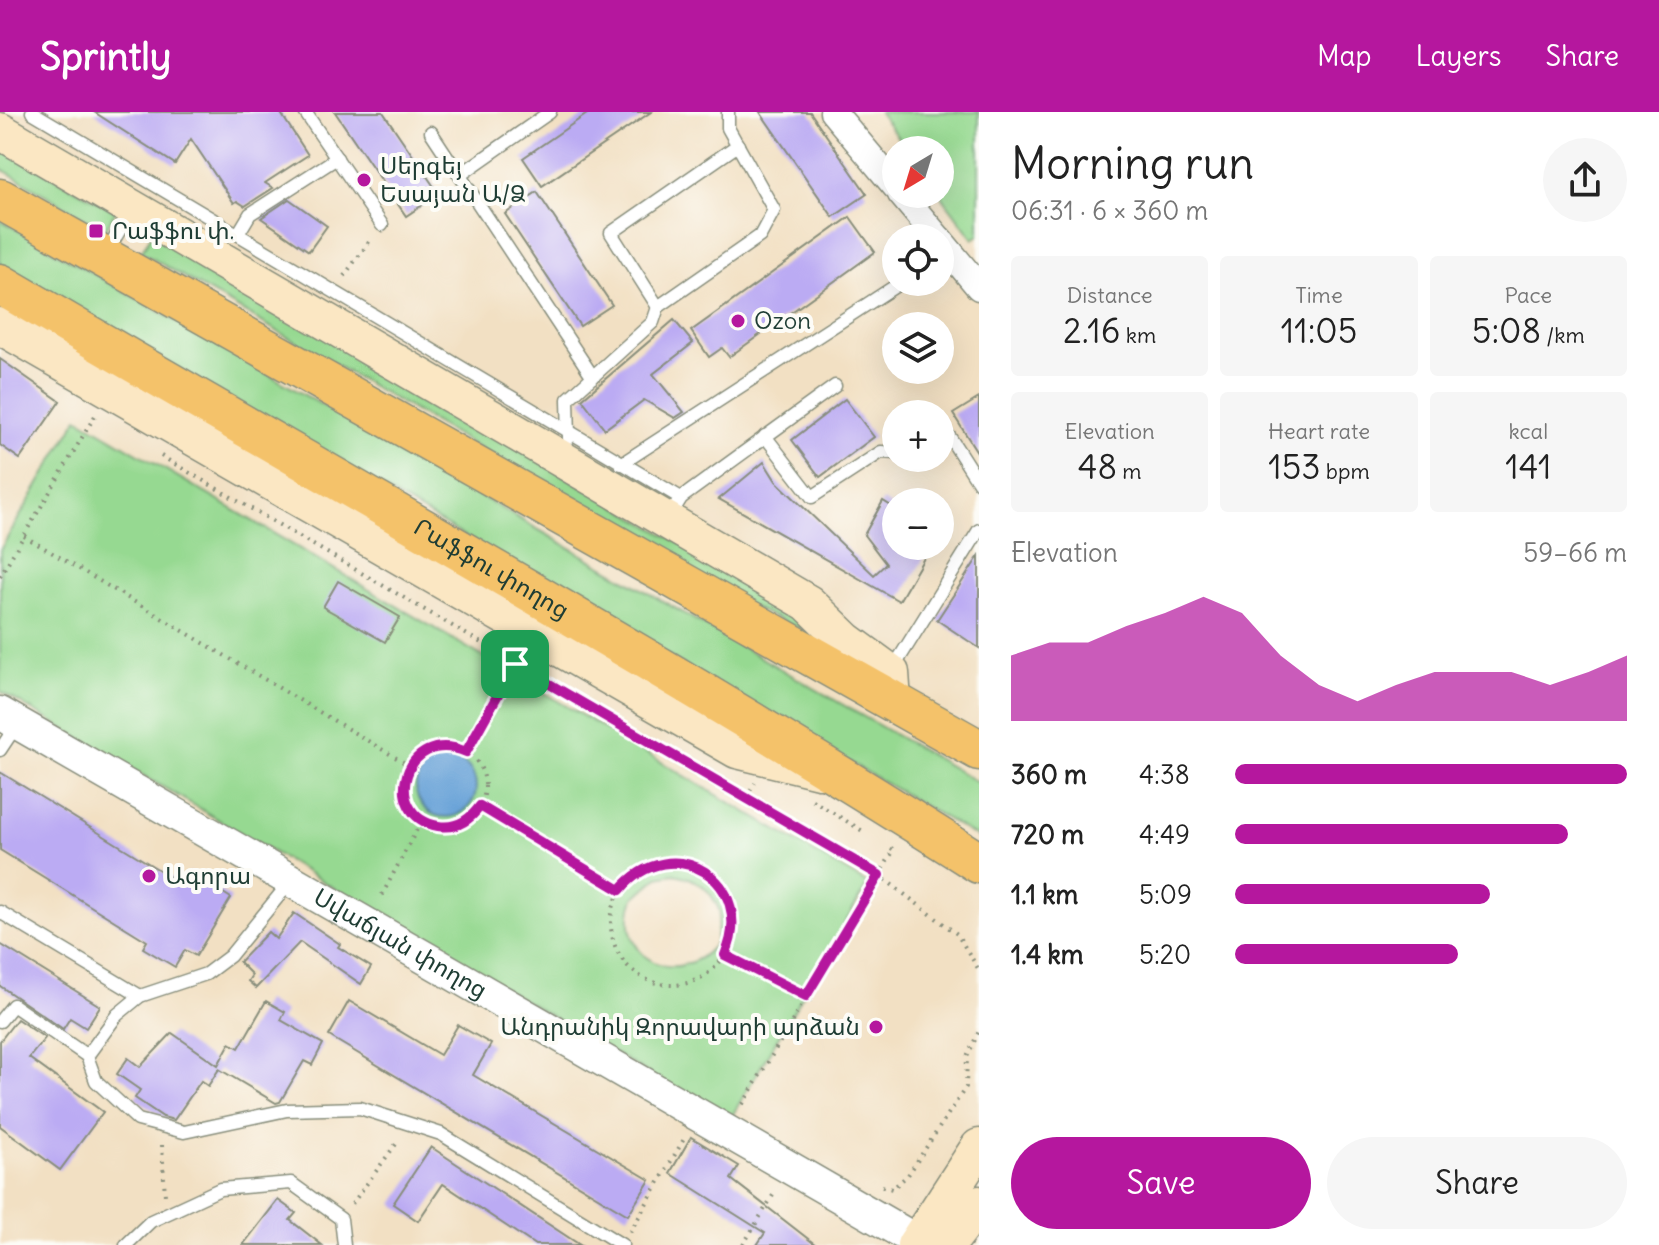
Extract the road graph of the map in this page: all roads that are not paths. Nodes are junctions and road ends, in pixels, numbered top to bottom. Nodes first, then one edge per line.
1 (32, 112) edge
2 (305, 112) edge
3 (550, 112) edge
4 (728, 112) edge
5 (833, 112) edge
6 (0, 131) edge
7 (431, 132) dead end
8 (738, 145) junction
9 (337, 158) junction
10 (882, 170) edge
11 (460, 175) junction
12 (0, 199) edge
13 (913, 208) edge
14 (131, 210) junction
15 (926, 224) edge
16 (382, 225) road end
17 (238, 234) junction
18 (954, 257) edge
19 (103, 258) junction
20 (0, 284) edge
21 (979, 287) edge
22 (882, 295) edge
23 (658, 307) junction
24 (0, 326) edge
25 (593, 377) junction
26 (835, 386) dead end
27 (765, 436) junction
28 (954, 444) edge
29 (569, 448) junction
30 (882, 452) edge
31 (621, 464) junction
32 (979, 483) edge
33 (674, 510) junction
34 (979, 530) edge
35 (892, 687) junction
36 (9, 718) edge
37 (0, 750) edge
38 (979, 750) edge
39 (841, 775) junction
40 (979, 863) edge
41 (290, 882) junction
42 (0, 912) edge
43 (140, 996) junction
44 (0, 1021) edge
45 (87, 1056) junction
46 (979, 1147) edge
47 (979, 1204) edge
48 (622, 1244) edge
49 (926, 1244) edge
50 (126, 1245) edge
51 (344, 1245) edge

1 - 17 lane
2 - 9 lane
3 - 11 lane
4 - 8 lane
5 - 10 street
6 - 14 main road
7 - 11 lane
8 - 23 lane
8 - 23 lane
9 - 16 lane
9 - 17 lane
11 - 25 lane
12 - 19 main road
13 - 15 street
14 - 19 lane
14 - 29 main road
17 - 29 lane
18 - 21 street
19 - 35 main road
20 - 39 main road, Րաֆֆու փողոց
22 - 31 lane
23 - 25 lane
24 - 39 main road
25 - 29 lane
26 - 27 lane
27 - 30 lane
27 - 33 lane
28 - 32 lane
29 - 31 lane
29 - 33 main road
31 - 33 lane
33 - 35 main road
34 - 35 lane
35 - 38 main road
36 - 37 lane
36 - 41 street, Սվաճյան փողոց
39 - 40 main road, Րաֆֆու փողոց
41 - 43 lane
41 - 49 street, Սվաճյան փողոց
42 - 43 lane
43 - 45 lane
44 - 45 lane
45 - 48 lane
46 - 49 main road
47 - 49 main road
50 - 51 lane

